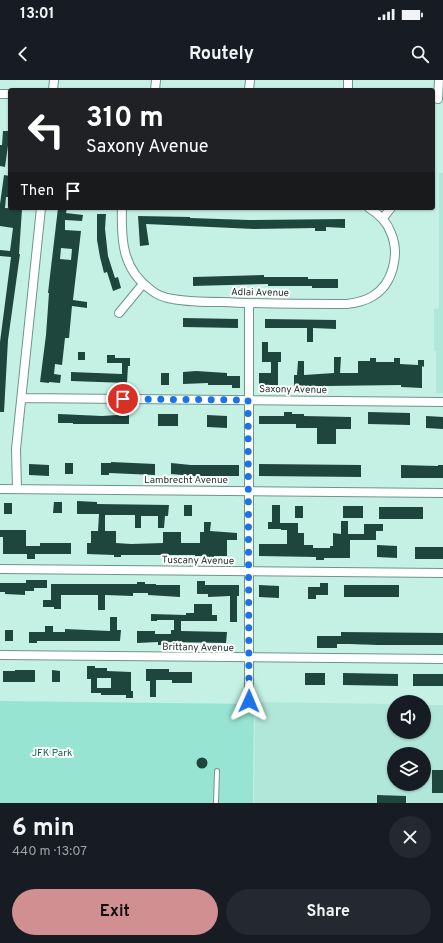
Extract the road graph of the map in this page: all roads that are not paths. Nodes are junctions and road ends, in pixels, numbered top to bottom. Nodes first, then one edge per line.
1 (439, 80) edge
2 (438, 99) edge
3 (41, 210) edge
4 (122, 210) edge
5 (372, 210) edge
6 (389, 210) edge
7 (383, 218) junction
8 (143, 284) junction
9 (249, 304) junction
10 (119, 313) dead end
11 (22, 398) junction
12 (443, 398) edge
13 (248, 400) junction
14 (443, 402) edge
15 (0, 489) edge
16 (17, 489) junction
17 (249, 491) junction
18 (443, 493) edge
19 (0, 569) edge
20 (249, 571) junction
21 (443, 573) edge
22 (0, 655) edge
23 (250, 658) junction
24 (443, 659) edge
25 (249, 701) dead end
26 (217, 771) dead end
27 (216, 803) edge

1 - 2 street
3 - 11 street
4 - 8 street, Adlai Avenue
5 - 7 street
6 - 7 street
7 - 9 street, Adlai Avenue
8 - 9 street, Adlai Avenue
8 - 10 street
9 - 13 street
11 - 13 street, Saxony Avenue
11 - 16 street
12 - 14 lane
13 - 14 street, Saxony Avenue
13 - 17 street
15 - 16 street, Lambrecht Avenue
16 - 17 street, Lambrecht Avenue
17 - 18 street, Lambrecht Avenue
17 - 20 street
19 - 20 street, Tuscany Avenue
20 - 21 street, Tuscany Avenue
20 - 23 street
22 - 23 street, Brittany Avenue
23 - 24 street, Brittany Avenue
23 - 25 street
26 - 27 lane

